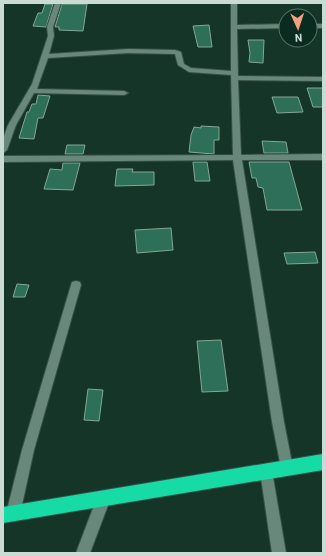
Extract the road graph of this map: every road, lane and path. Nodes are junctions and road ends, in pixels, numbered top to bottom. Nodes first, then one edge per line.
1 (58, 3) edge
2 (234, 3) edge
3 (278, 26) edge
4 (234, 27) junction
5 (45, 56) junction
6 (234, 76) junction
7 (323, 79) edge
8 (32, 91) junction
9 (124, 93) dead end
10 (3, 150) edge
11 (237, 157) junction
12 (323, 157) edge
13 (3, 159) edge
14 (76, 285) dead end
15 (323, 462) edge
16 (287, 468) junction
17 (266, 471) junction
18 (104, 500) junction
19 (8, 515) edge
20 (83, 553) edge
21 (279, 553) edge

1 - 5 street
2 - 4 street
3 - 4 street
4 - 6 street
5 - 6 street
5 - 8 street
6 - 7 street
6 - 11 street
8 - 9 street
8 - 10 street
11 - 12 street
11 - 13 street
11 - 16 street
14 - 19 street
15 - 16 highway
16 - 17 highway
17 - 18 highway
17 - 21 street
18 - 19 highway
18 - 20 street

